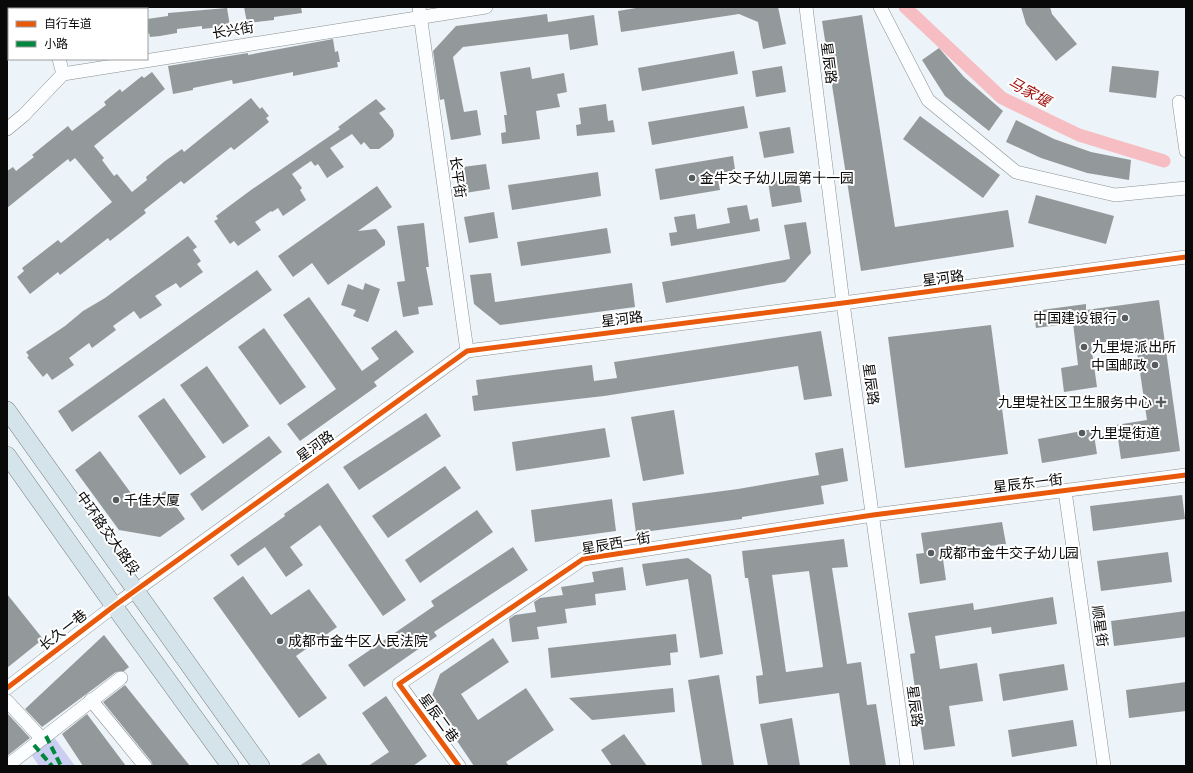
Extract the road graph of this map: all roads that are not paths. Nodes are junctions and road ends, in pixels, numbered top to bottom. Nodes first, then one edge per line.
1 (486, 7) edge
2 (806, 7) edge
3 (880, 7) edge
4 (419, 12) edge
5 (148, 59) edge
6 (60, 60) edge
7 (143, 60) edge
8 (63, 74) junction
9 (1179, 102) dead end
10 (7, 129) edge
11 (1186, 151) edge
12 (1186, 188) edge
13 (1186, 257) edge
14 (843, 303) junction
15 (467, 351) junction
16 (7, 410) edge
17 (7, 455) edge
18 (1186, 474) edge
19 (1065, 490) junction
20 (873, 515) junction
21 (135, 591) junction
22 (114, 606) junction
23 (121, 678) dead end
24 (399, 684) joint
25 (7, 688) edge
26 (7, 700) edge
27 (91, 700) junction
28 (42, 739) junction
29 (7, 766) edge
30 (145, 766) edge
31 (230, 766) edge
32 (261, 766) edge
33 (459, 766) edge
34 (907, 766) edge
35 (1104, 766) edge

1 - 4 street, 长兴街
2 - 14 street, 星辰路
3 - 12 street
4 - 5 street, 长兴街
4 - 15 street, 长平街
6 - 8 street
7 - 8 street, 长兴街
8 - 10 street
9 - 11 street
13 - 14 street, 星河路
14 - 15 street, 星河路
14 - 20 street, 星辰路
15 - 21 street, 星河路
16 - 21 main road, 中环路交大路段
17 - 22 main road
18 - 19 street, 星辰东一街
19 - 20 street, 星辰东一街
19 - 35 street, 顺星街
20 - 24 street, 星辰西一街
20 - 34 street, 星辰路
21 - 22 street, 长久一巷
21 - 32 main road, 中环路交大路段
22 - 25 street, 长久一巷
22 - 31 main road
23 - 27 street
24 - 33 street, 星辰二巷
26 - 28 street
27 - 28 street
27 - 30 street
28 - 29 street

